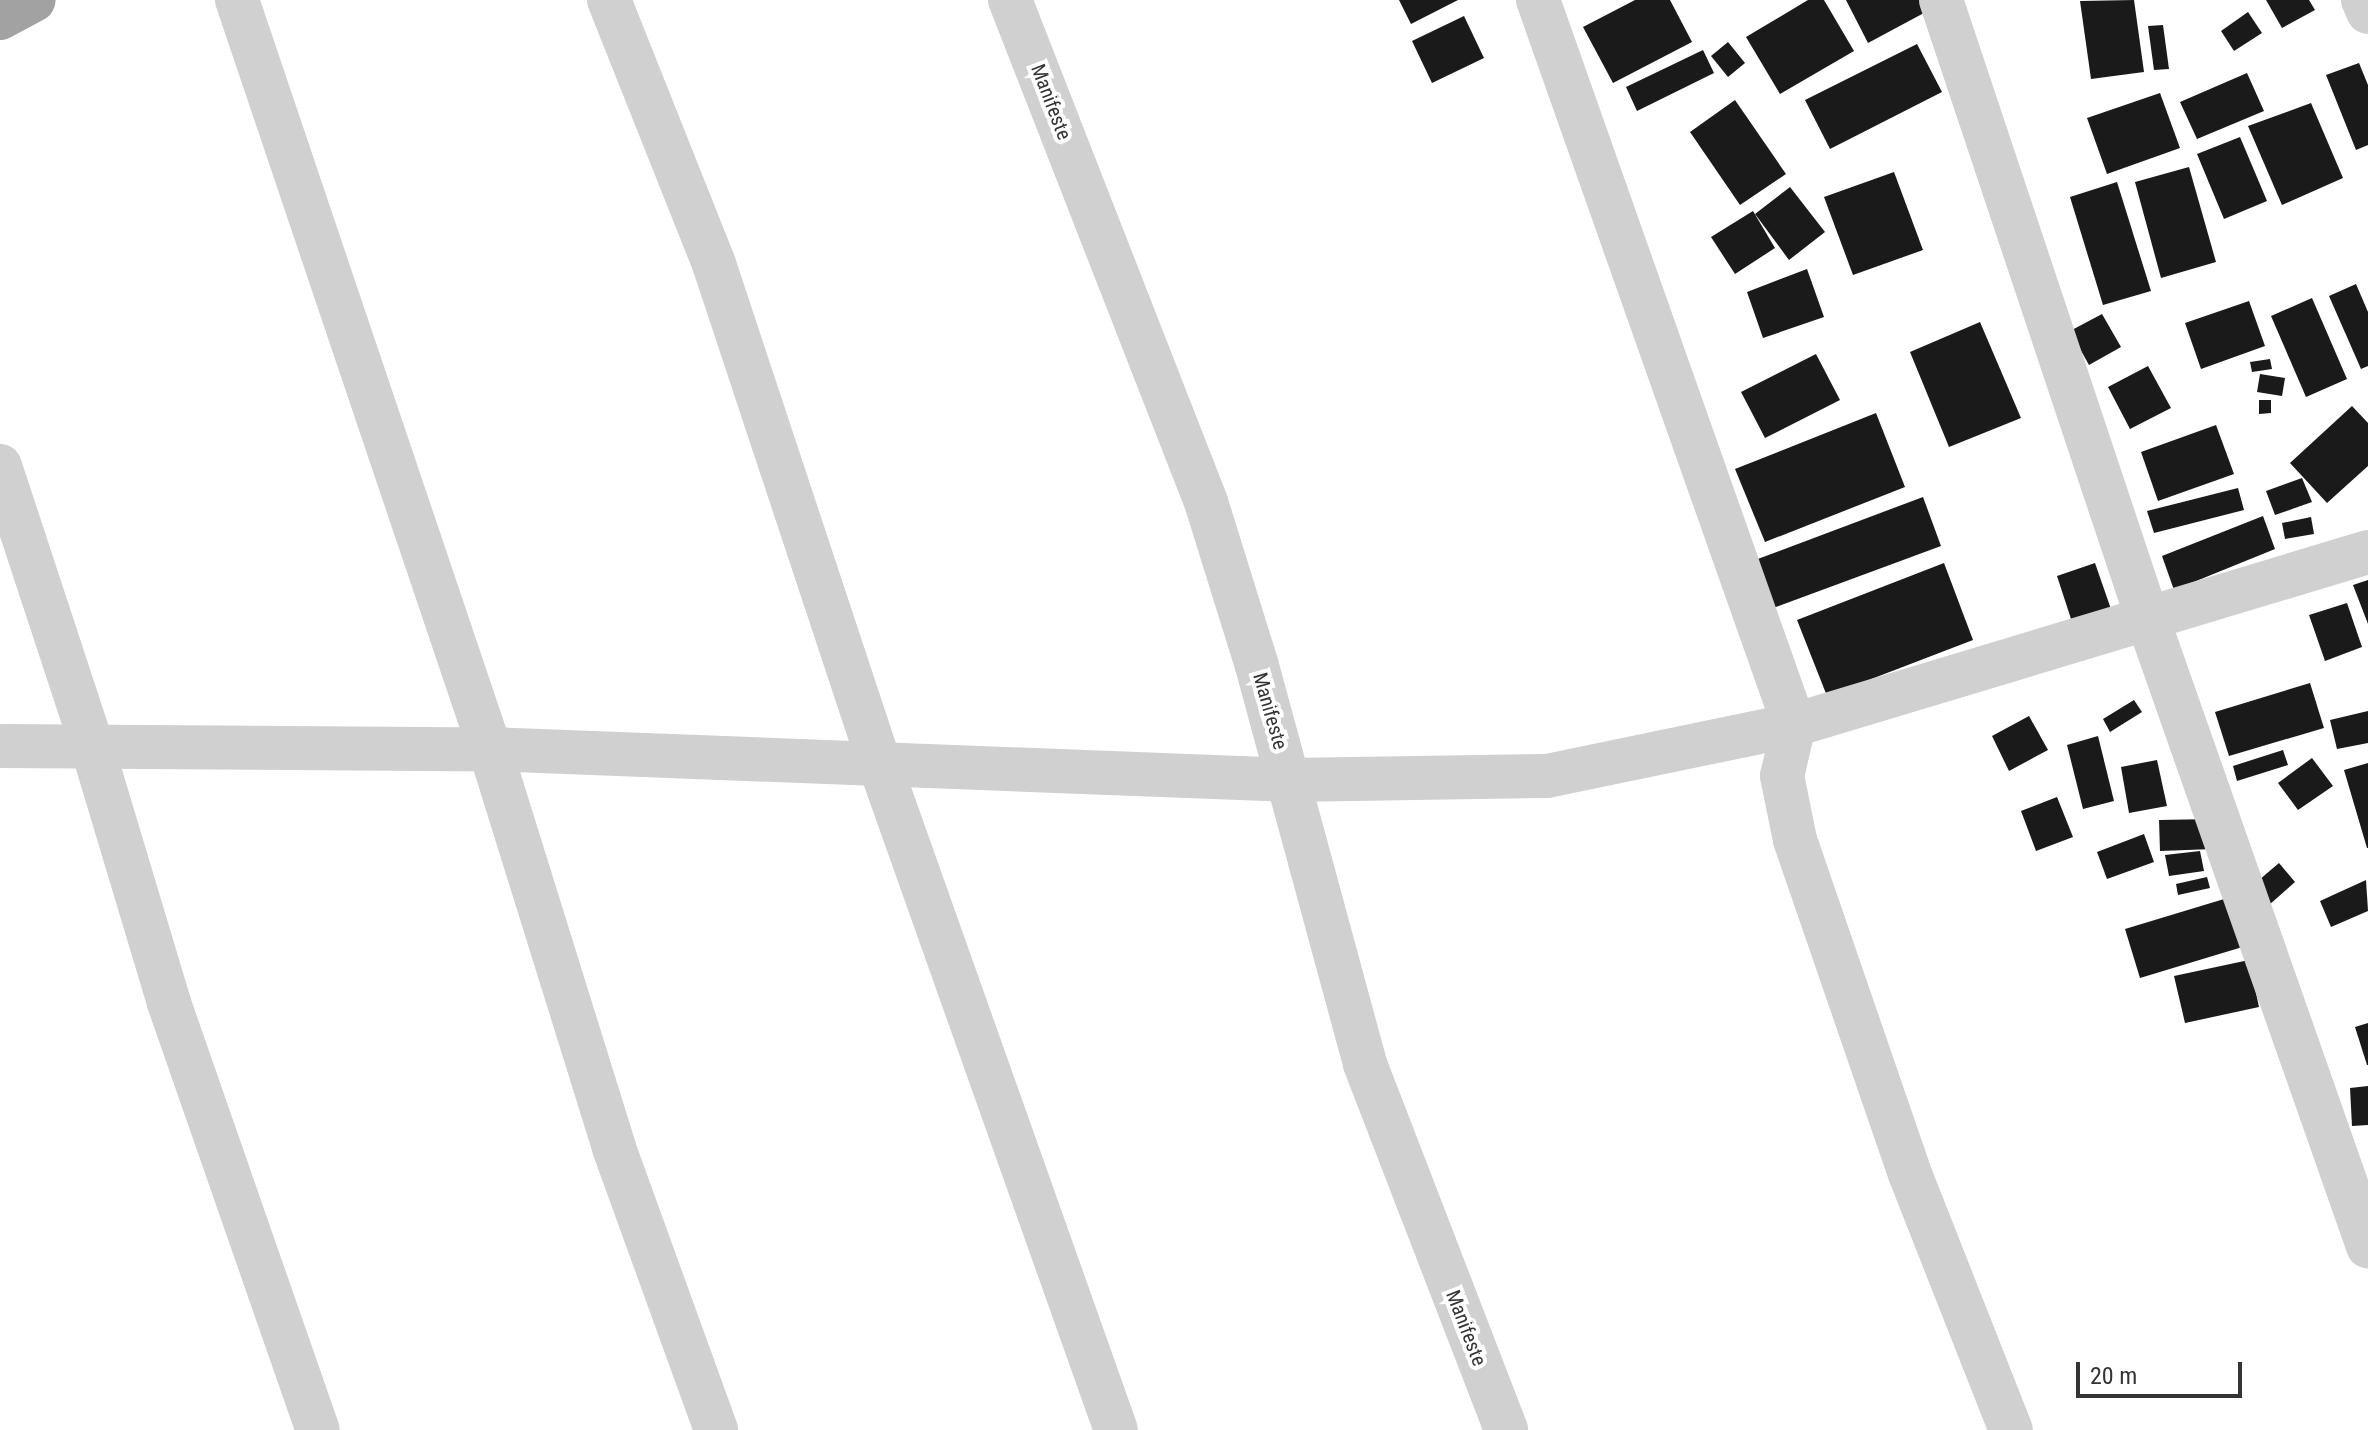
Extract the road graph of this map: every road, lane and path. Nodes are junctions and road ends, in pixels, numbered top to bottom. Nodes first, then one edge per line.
1 (34, 0) edge
2 (237, 0) edge
3 (609, 0) edge
4 (1010, 0) edge
5 (1538, 0) edge
6 (1941, 0) edge
7 (2363, 0) edge
8 (2368, 12) edge
9 (0, 18) edge
10 (0, 466) edge
11 (2368, 552) edge
12 (2148, 620) junction
13 (1794, 725) junction
14 (0, 746) edge
15 (92, 746) junction
16 (490, 749) junction
17 (881, 768) junction
18 (1289, 780) junction
19 (2368, 1246) edge
20 (318, 1430) edge
21 (716, 1430) edge
22 (1116, 1430) edge
23 (1506, 1430) edge
24 (2011, 1430) edge

1 - 9 highway
2 - 16 street
3 - 17 street
4 - 18 street, Manifeste
5 - 13 street
6 - 12 street
7 - 8 street
10 - 15 street
11 - 12 street
12 - 13 street
12 - 19 street
13 - 18 street
13 - 24 street
14 - 15 street
15 - 16 street
15 - 20 street
16 - 17 street
16 - 21 street
17 - 18 street
17 - 22 street
18 - 23 street, Manifeste

